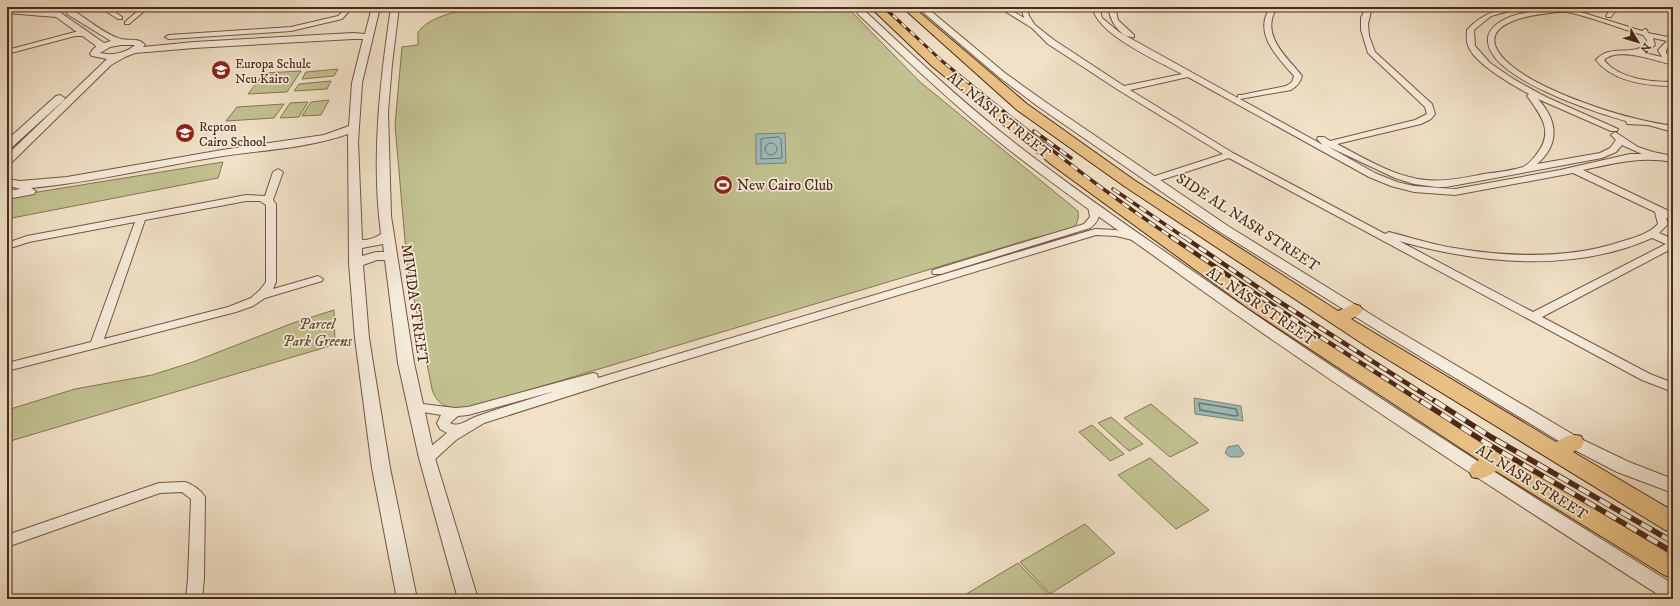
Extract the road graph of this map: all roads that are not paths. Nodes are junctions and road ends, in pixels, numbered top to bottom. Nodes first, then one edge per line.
1 (70, 7) edge
2 (121, 7) edge
3 (146, 7) edge
4 (350, 7) edge
5 (376, 7) edge
6 (395, 7) edge
7 (860, 7) edge
8 (875, 7) edge
9 (907, 7) edge
10 (921, 7) edge
11 (1001, 7) edge
12 (1024, 7) edge
13 (1096, 7) edge
14 (1112, 7) edge
15 (1273, 7) edge
16 (1369, 7) edge
17 (1521, 7) edge
18 (1533, 7) edge
19 (1615, 7) edge
20 (30, 9) edge
21 (1499, 9) edge
22 (1588, 9) edge
23 (7, 10) edge
24 (1577, 11) edge
25 (50, 12) junction
26 (1543, 12) junction
27 (1609, 16) junction
28 (120, 18) dead end
29 (127, 23) dead end
30 (235, 24) dead end
31 (1034, 27) junction
32 (97, 29) junction
33 (1653, 29) junction
34 (85, 33) junction
35 (369, 33) junction
36 (1673, 33) edge
37 (1645, 34) junction
38 (225, 36) junction
39 (302, 36) junction
40 (169, 37) dead end
41 (1673, 40) edge
42 (121, 42) junction
43 (140, 45) junction
44 (7, 52) edge
45 (101, 52) junction
46 (127, 53) junction
47 (1632, 53) junction
48 (1673, 63) edge
49 (927, 65) junction
50 (991, 73) junction
51 (1198, 73) junction
52 (1187, 75) junction
53 (1673, 84) edge
54 (1122, 89) junction
55 (1525, 90) junction
56 (1241, 97) junction
57 (1602, 112) junction
58 (1583, 118) junction
59 (1637, 122) junction
60 (1672, 128) edge
61 (1614, 129) junction
62 (354, 135) junction
63 (1620, 140) junction
64 (1329, 143) junction
65 (7, 146) edge
66 (1319, 146) junction
67 (236, 154) junction
68 (1230, 155) junction
69 (1660, 157) junction
70 (1673, 159) edge
71 (7, 161) edge
72 (1560, 163) junction
73 (1528, 168) junction
74 (1576, 170) junction
75 (278, 172) dead end
76 (1152, 180) junction
77 (1129, 183) junction
78 (8, 184) edge
79 (7, 195) edge
80 (268, 200) junction
81 (1097, 200) junction
82 (1660, 211) junction
83 (1673, 217) edge
84 (141, 218) junction
85 (1091, 223) junction
86 (1194, 226) junction
87 (1363, 226) junction
88 (1104, 232) junction
89 (1652, 234) junction
90 (388, 236) junction
91 (1162, 238) junction
92 (1139, 239) junction
93 (356, 243) junction
94 (1673, 244) edge
95 (7, 246) edge
96 (391, 256) junction
97 (356, 263) junction
98 (318, 279) dead end
99 (262, 295) junction
100 (1254, 304) junction
101 (1237, 310) junction
102 (1354, 310) junction
103 (1533, 317) junction
104 (1337, 319) junction
105 (96, 344) junction
106 (7, 367) edge
107 (1673, 388) edge
108 (415, 406) junction
109 (455, 412) junction
110 (462, 429) junction
111 (1564, 448) junction
112 (427, 458) junction
113 (1606, 459) junction
114 (1487, 465) junction
115 (1673, 486) edge
116 (1673, 496) edge
117 (1673, 523) edge
118 (7, 541) edge
119 (1673, 568) edge
120 (1673, 594) edge
121 (194, 599) edge
122 (407, 599) edge
123 (468, 599) edge

1 - 25 street
1 - 32 street
2 - 28 street
3 - 29 street
4 - 38 street
5 - 35 street
6 - 90 street, MIVIDA STREET
7 - 49 street
8 - 49 main road, AL NASR STREET
9 - 50 main road, AL NASR STREET
10 - 50 street, SIDE AL NASR STREET
11 - 31 street
12 - 31 street
13 - 52 street
14 - 51 street
15 - 56 street
16 - 64 street
17 - 21 street
18 - 26 street
19 - 27 street
20 - 23 street
20 - 25 street
21 - 55 street
22 - 24 street
22 - 27 street
24 - 26 street
24 - 37 street
25 - 34 street
26 - 57 street
27 - 33 street
30 - 38 street
31 - 54 street
32 - 34 street
32 - 42 street
33 - 36 street
33 - 37 street
34 - 44 street
34 - 45 street
35 - 39 street
35 - 62 street
37 - 41 street
37 - 47 street
38 - 39 street
38 - 40 street
38 - 43 street
39 - 46 street
41 - 48 street
42 - 43 street
42 - 45 street
43 - 46 street
45 - 46 street
45 - 65 street
46 - 71 street
47 - 48 street
47 - 53 street
49 - 81 main road, AL NASR STREET
50 - 76 street, SIDE AL NASR STREET
50 - 77 main road, AL NASR STREET
51 - 52 street
51 - 56 street
52 - 54 street
52 - 66 street
54 - 68 street
55 - 58 street
55 - 73 street
56 - 64 street
57 - 58 street
57 - 59 street
58 - 61 street
59 - 60 street
59 - 61 street
61 - 63 street
62 - 67 street
62 - 93 street
63 - 69 street
63 - 72 street
64 - 66 street
64 - 73 street
66 - 74 street
67 - 78 street
67 - 79 street
68 - 76 street
68 - 87 street
69 - 70 street
69 - 74 street
72 - 73 street
72 - 74 street
74 - 82 street
75 - 80 street
76 - 102 street, SIDE AL NASR STREET
77 - 81 main road
77 - 86 main road, AL NASR STREET
80 - 84 street
80 - 99 street
81 - 85 street
81 - 91 main road, AL NASR STREET
81 - 92 street
82 - 83 street
82 - 89 street
84 - 95 street
84 - 105 street
85 - 88 street
85 - 109 street
86 - 91 main road
86 - 104 main road, AL NASR STREET
87 - 89 street
87 - 103 street
88 - 92 street
88 - 110 street
89 - 94 street
90 - 93 street
90 - 96 street, MIVIDA STREET
91 - 100 main road, AL NASR STREET
92 - 101 street
93 - 97 street
94 - 103 street
96 - 97 street
96 - 108 street, MIVIDA STREET
97 - 122 street
98 - 99 street
99 - 105 street
100 - 101 main road
100 - 114 main road, AL NASR STREET
101 - 114 street
102 - 104 main road
102 - 111 street, SIDE AL NASR STREET
103 - 107 street
104 - 111 main road, AL NASR STREET
105 - 106 street
108 - 109 street
108 - 112 street, MIVIDA STREET
109 - 110 street
110 - 112 street
111 - 113 street, SIDE AL NASR STREET
111 - 117 main road, AL NASR STREET
112 - 123 street, MIVIDA STREET
113 - 115 street
113 - 116 street
114 - 119 main road, AL NASR STREET
114 - 120 street
118 - 121 street

